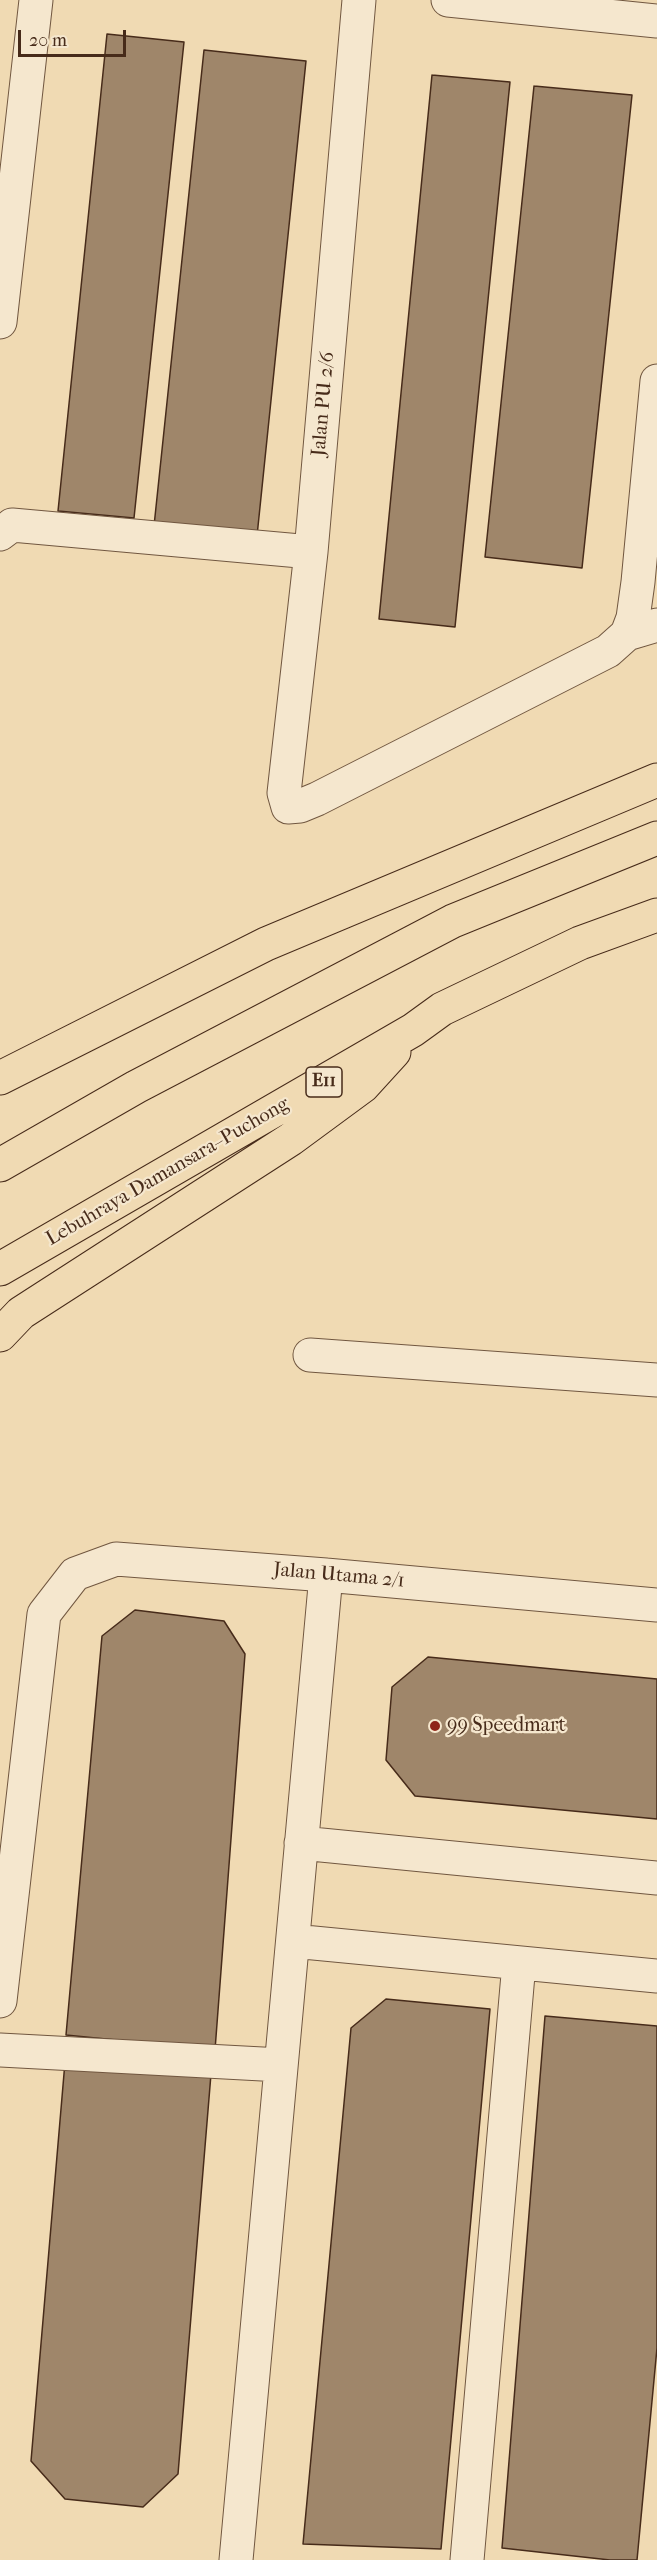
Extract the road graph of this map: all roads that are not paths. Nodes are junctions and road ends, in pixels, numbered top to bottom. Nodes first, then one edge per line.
1 (36, 0) edge
2 (359, 0) edge
3 (448, 0) edge
4 (657, 21) edge
5 (0, 322) edge
6 (657, 381) edge
7 (0, 534) edge
8 (310, 552) junction
9 (642, 629) edge
10 (657, 780) edge
11 (657, 838) edge
12 (657, 915) edge
13 (413, 1030) junction
14 (0, 1078) edge
15 (0, 1165) edge
16 (0, 1269) edge
17 (0, 1335) edge
18 (310, 1355) dead end
19 (657, 1380) edge
20 (326, 1575) junction
21 (657, 1605) edge
22 (301, 1843) junction
23 (657, 1878) edge
24 (292, 1941) junction
25 (519, 1963) junction
26 (657, 1976) edge
27 (0, 2001) edge
28 (0, 2050) edge
29 (281, 2066) junction
30 (236, 2560) edge
31 (467, 2560) edge

1 - 5 street
2 - 8 street, Jalan PU 2/6
3 - 4 street
6 - 9 street
7 - 8 street
8 - 9 street, Jalan PU 2/6
10 - 14 highway
11 - 15 highway
12 - 13 highway, Lebuhraya Damansara–Puchong / E11
13 - 16 highway, Lebuhraya Damansara–Puchong / E11
13 - 17 highway
18 - 19 street
20 - 21 street, Jalan Utama 2/1
20 - 22 street
20 - 27 street, Jalan Utama 2/1
22 - 23 street
22 - 24 street
24 - 25 street
24 - 29 street
25 - 26 street
25 - 31 street
28 - 29 street
29 - 30 street

